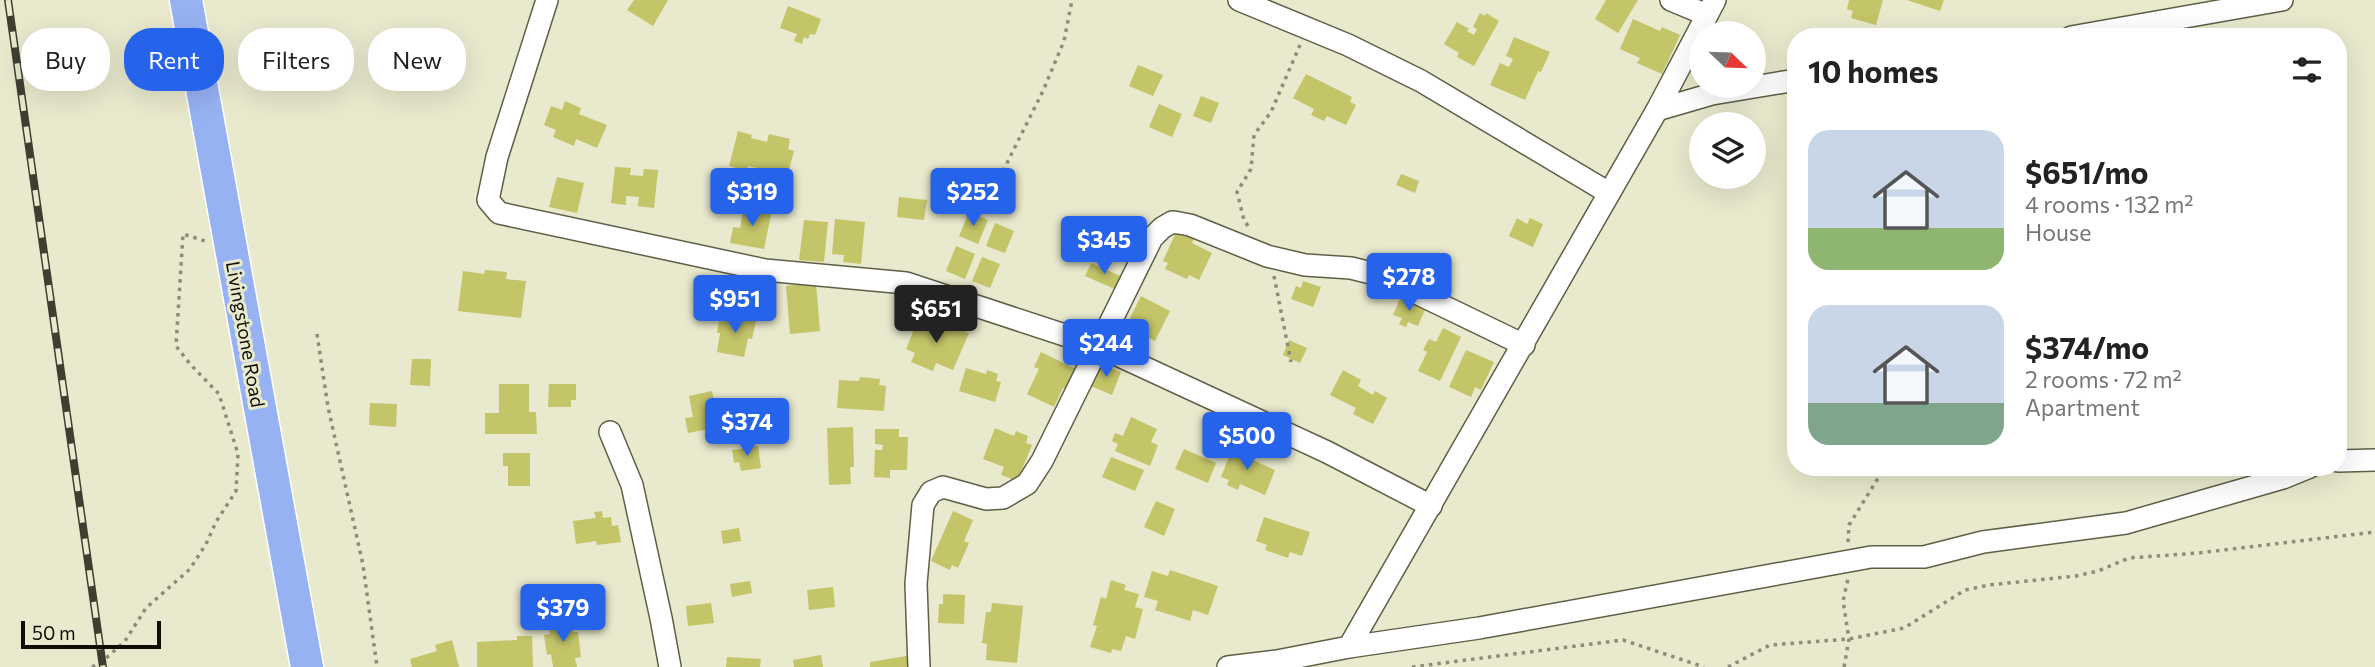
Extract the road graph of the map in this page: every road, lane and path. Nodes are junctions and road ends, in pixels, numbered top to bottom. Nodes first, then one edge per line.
1 (186, 0) edge
2 (547, 0) edge
3 (1072, 0) edge
4 (1239, 0) edge
5 (1671, 0) edge
6 (2282, 0) edge
7 (1711, 8) edge
8 (1287, 20) junction
9 (2122, 28) edge
10 (1787, 82) edge
11 (1657, 110) junction
12 (1003, 171) dead end
13 (1609, 194) junction
14 (230, 249) junction
15 (1267, 256) junction
16 (317, 334) dead end
17 (1524, 345) junction
18 (1098, 346) junction
19 (1291, 362) dead end
20 (610, 432) dead end
21 (2375, 460) edge
22 (2347, 461) edge
23 (2286, 476) edge
24 (1432, 506) junction
25 (2375, 532) edge
26 (1349, 647) junction
27 (92, 667) edge
28 (307, 667) edge
29 (377, 667) edge
30 (670, 667) edge
31 (919, 667) edge
32 (1228, 667) edge
33 (1412, 667) edge
34 (1704, 667) edge
35 (1728, 667) edge

1 - 14 highway, Livingstone Road
2 - 18 street
3 - 12 path
4 - 8 street
5 - 7 street
6 - 9 street
7 - 11 street
8 - 13 street
8 - 15 path
10 - 11 street
11 - 13 street
13 - 17 street
14 - 27 path
14 - 28 highway, Livingstone Road
15 - 17 street
15 - 18 street
15 - 19 path
16 - 29 path
17 - 24 street
18 - 24 street
18 - 31 street
20 - 30 street
21 - 22 street
23 - 26 street
24 - 26 street
25 - 35 path
26 - 32 street
33 - 34 path

